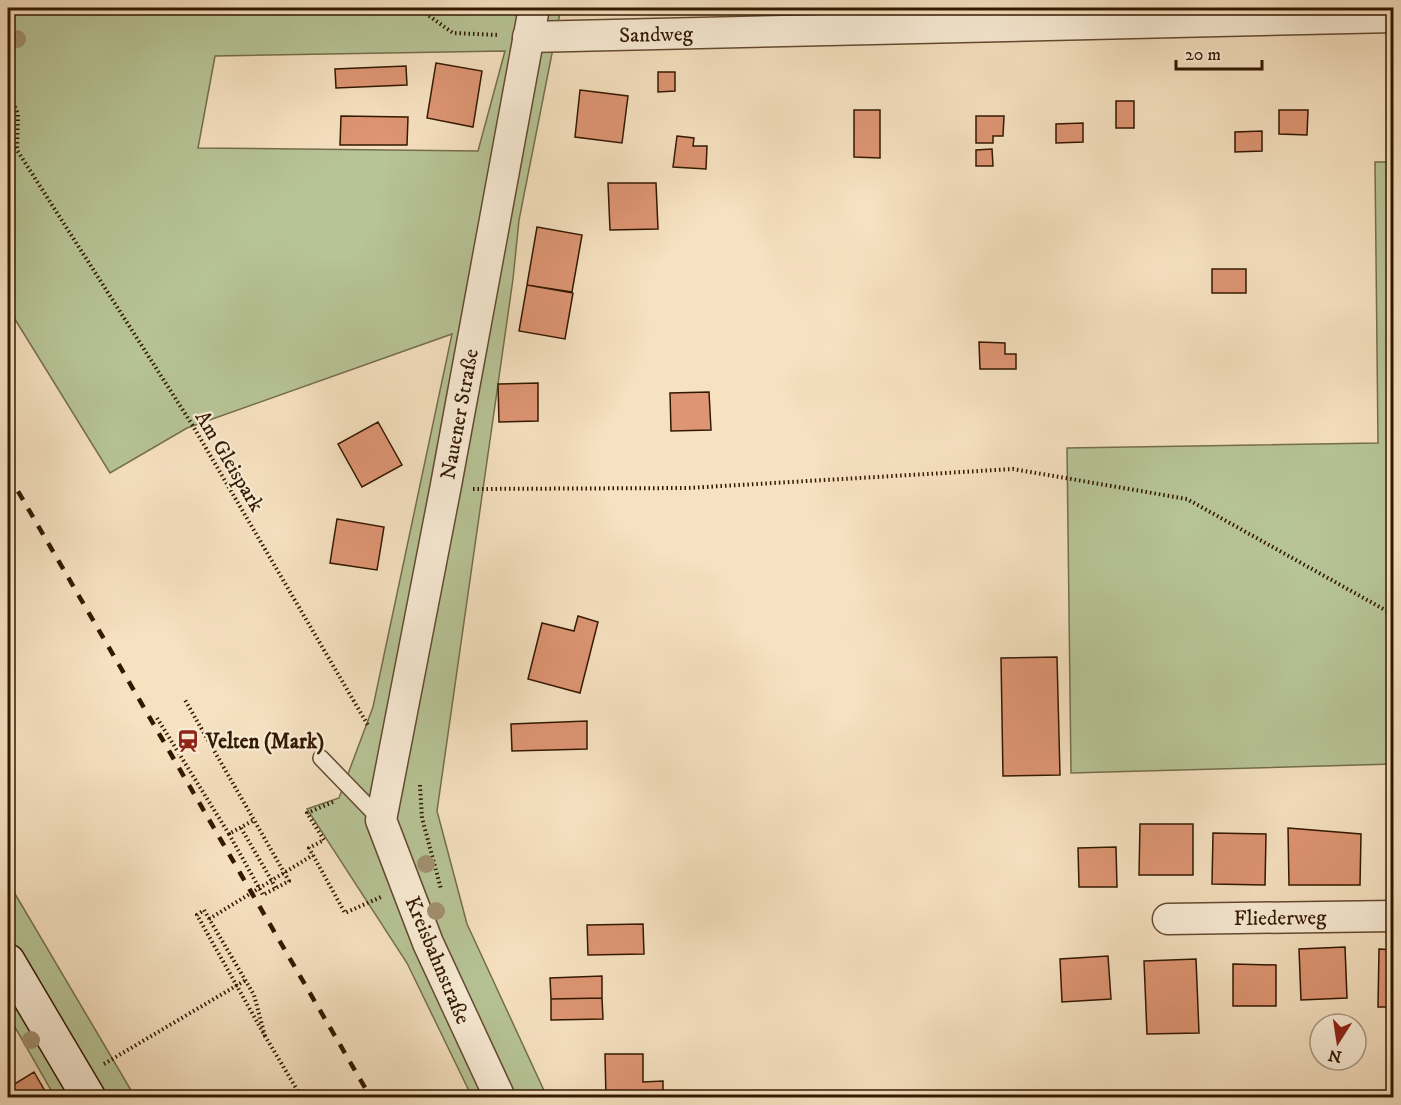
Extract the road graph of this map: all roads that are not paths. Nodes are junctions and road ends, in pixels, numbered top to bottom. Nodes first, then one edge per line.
1 (534, 8) edge
2 (1394, 17) edge
3 (528, 37) junction
4 (321, 758) dead end
5 (381, 820) junction
6 (1394, 916) edge
7 (1168, 919) dead end
8 (8, 961) edge
9 (83, 1089) edge
10 (500, 1098) edge

1 - 3 street, Nauener Straße
2 - 3 street, Sandweg
3 - 5 street, Nauener Straße
4 - 5 lane
5 - 10 street, Kreisbahnstraße
6 - 7 street, Fliederweg
8 - 9 street

